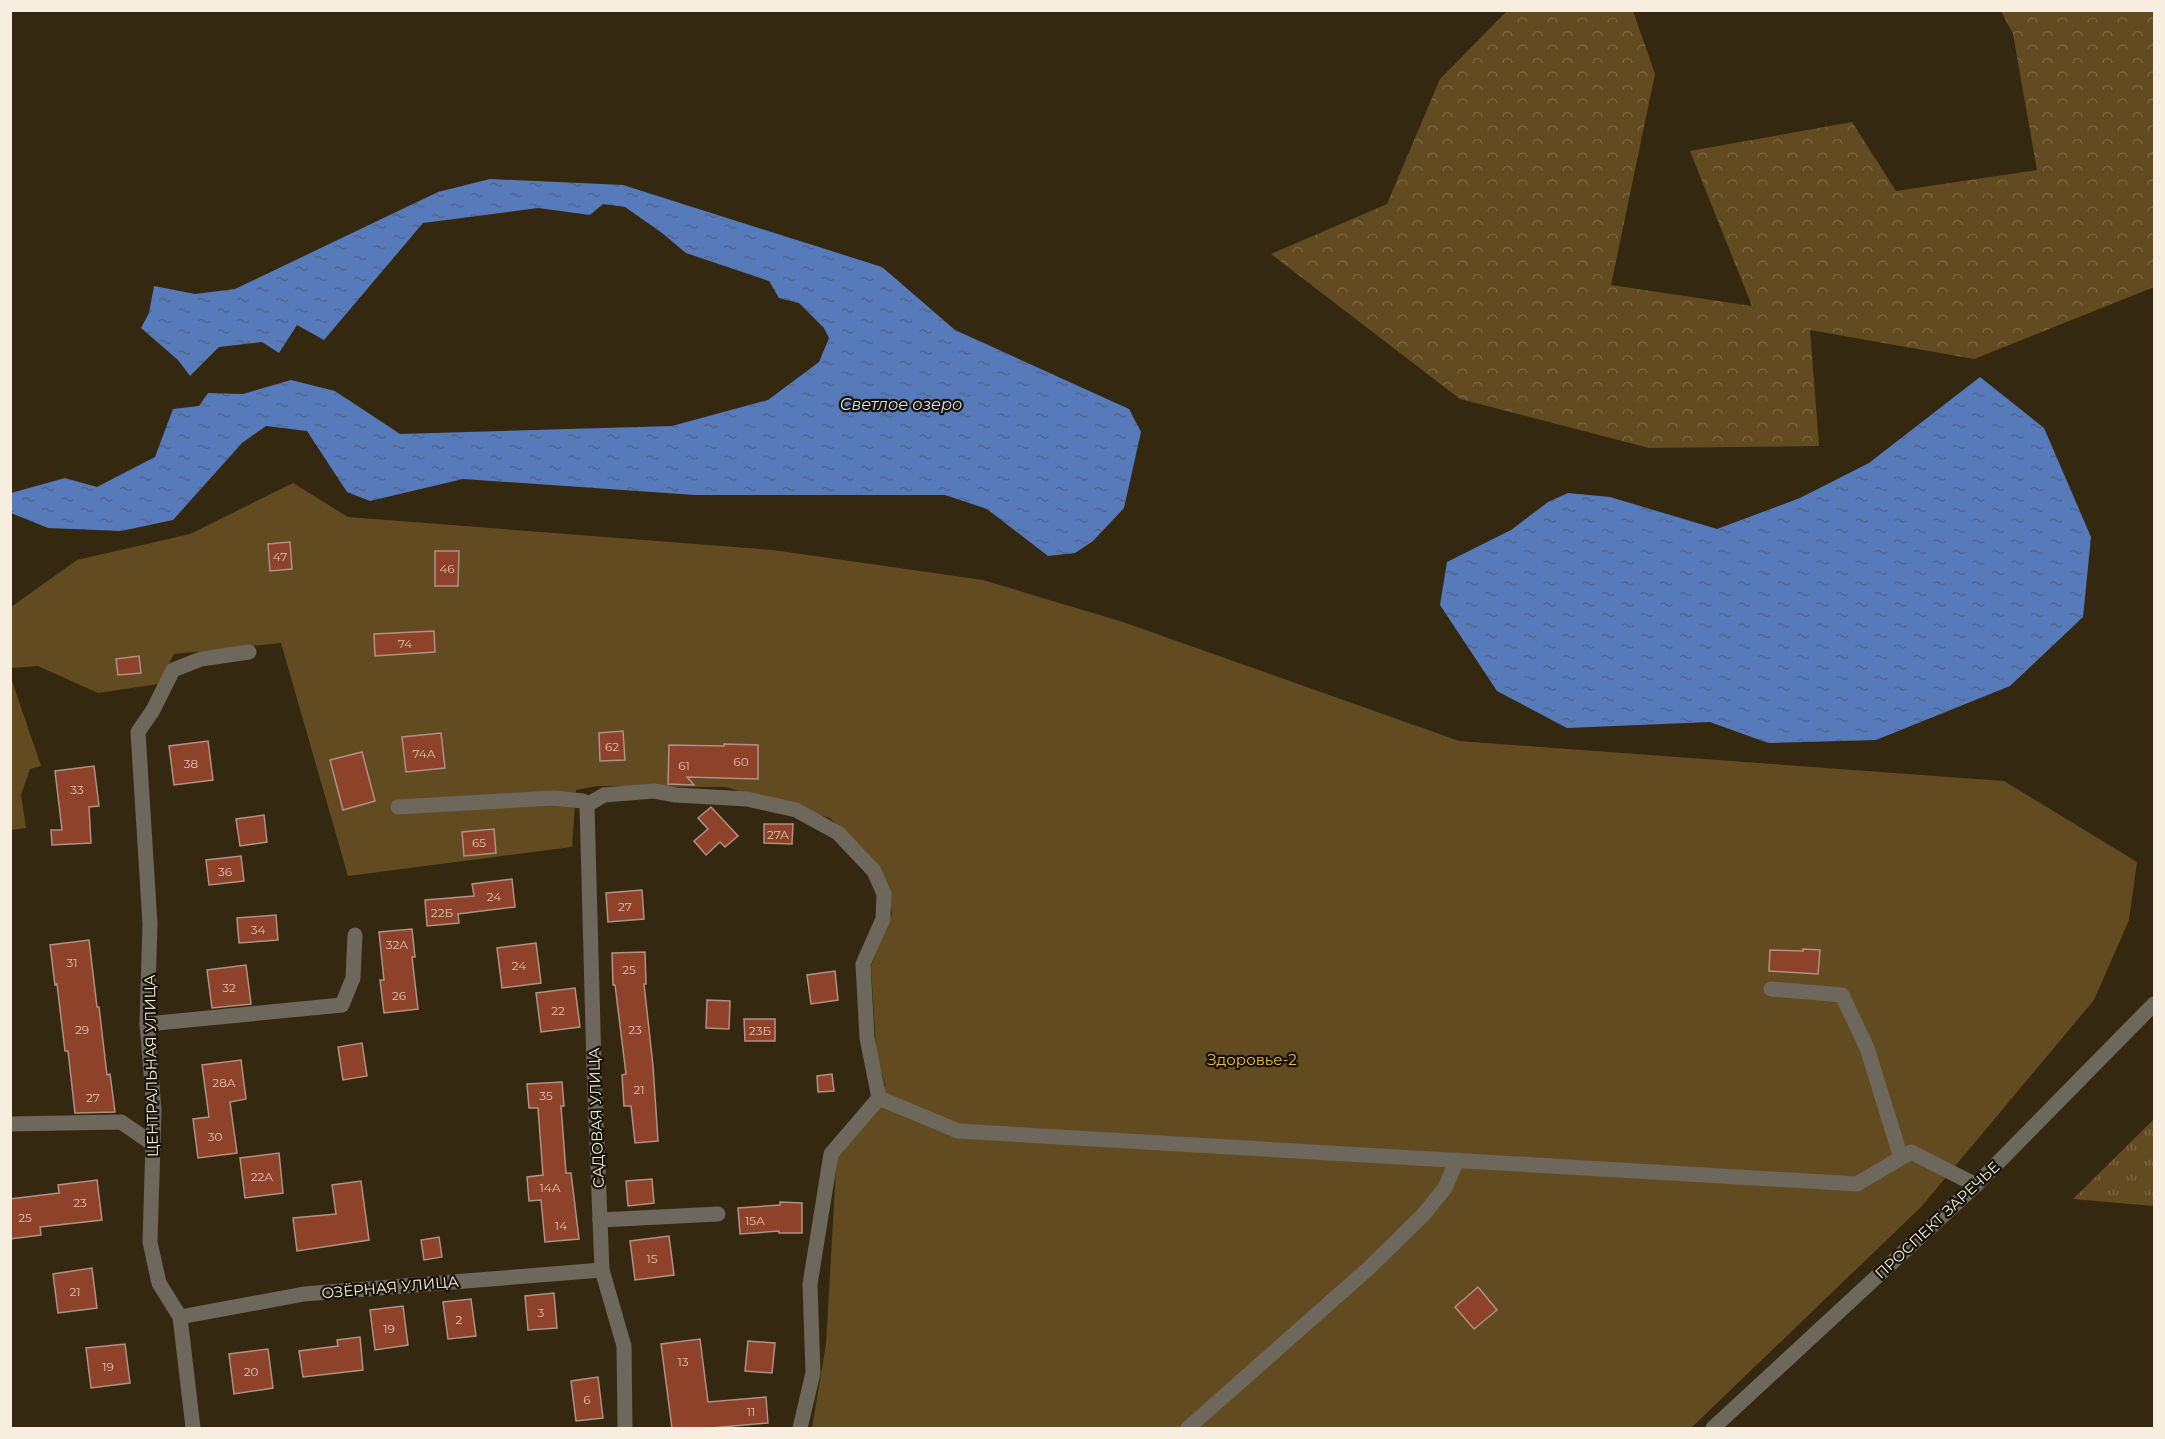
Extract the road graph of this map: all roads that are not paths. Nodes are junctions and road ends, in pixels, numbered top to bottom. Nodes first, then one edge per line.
1 (249, 652) dead end
2 (587, 806) junction
3 (398, 807) dead end
4 (355, 935) dead end
5 (1771, 989) dead end
6 (2154, 1005) edge
7 (147, 1024) junction
8 (879, 1098) junction
9 (10, 1124) edge
10 (153, 1143) junction
11 (1900, 1158) junction
12 (1456, 1160) junction
13 (1976, 1185) junction
14 (718, 1214) dead end
15 (600, 1220) junction
16 (602, 1270) junction
17 (180, 1317) junction
18 (193, 1428) edge
19 (625, 1428) edge
20 (800, 1428) edge
21 (1188, 1428) edge
22 (1713, 1428) edge

1 - 7 street, ЦЕНТРАЛЬНАЯ УЛИЦА
2 - 3 street
2 - 8 street
2 - 15 street, САДОВАЯ УЛИЦА
4 - 7 street
5 - 11 street
6 - 13 street, ПРОСПЕКТ ЗАРЕЧЬЕ
7 - 10 street, ЦЕНТРАЛЬНАЯ УЛИЦА
8 - 12 street
8 - 20 street
9 - 10 street
10 - 17 street, ЦЕНТРАЛЬНАЯ УЛИЦА
11 - 12 street
11 - 13 street
12 - 21 street
13 - 22 street, ПРОСПЕКТ ЗАРЕЧЬЕ
14 - 15 street
15 - 16 street, САДОВАЯ УЛИЦА
16 - 17 street, ОЗЁРНАЯ УЛИЦА
16 - 19 street, САДОВАЯ УЛИЦА
17 - 18 street, ЦЕНТРАЛЬНАЯ УЛИЦА

